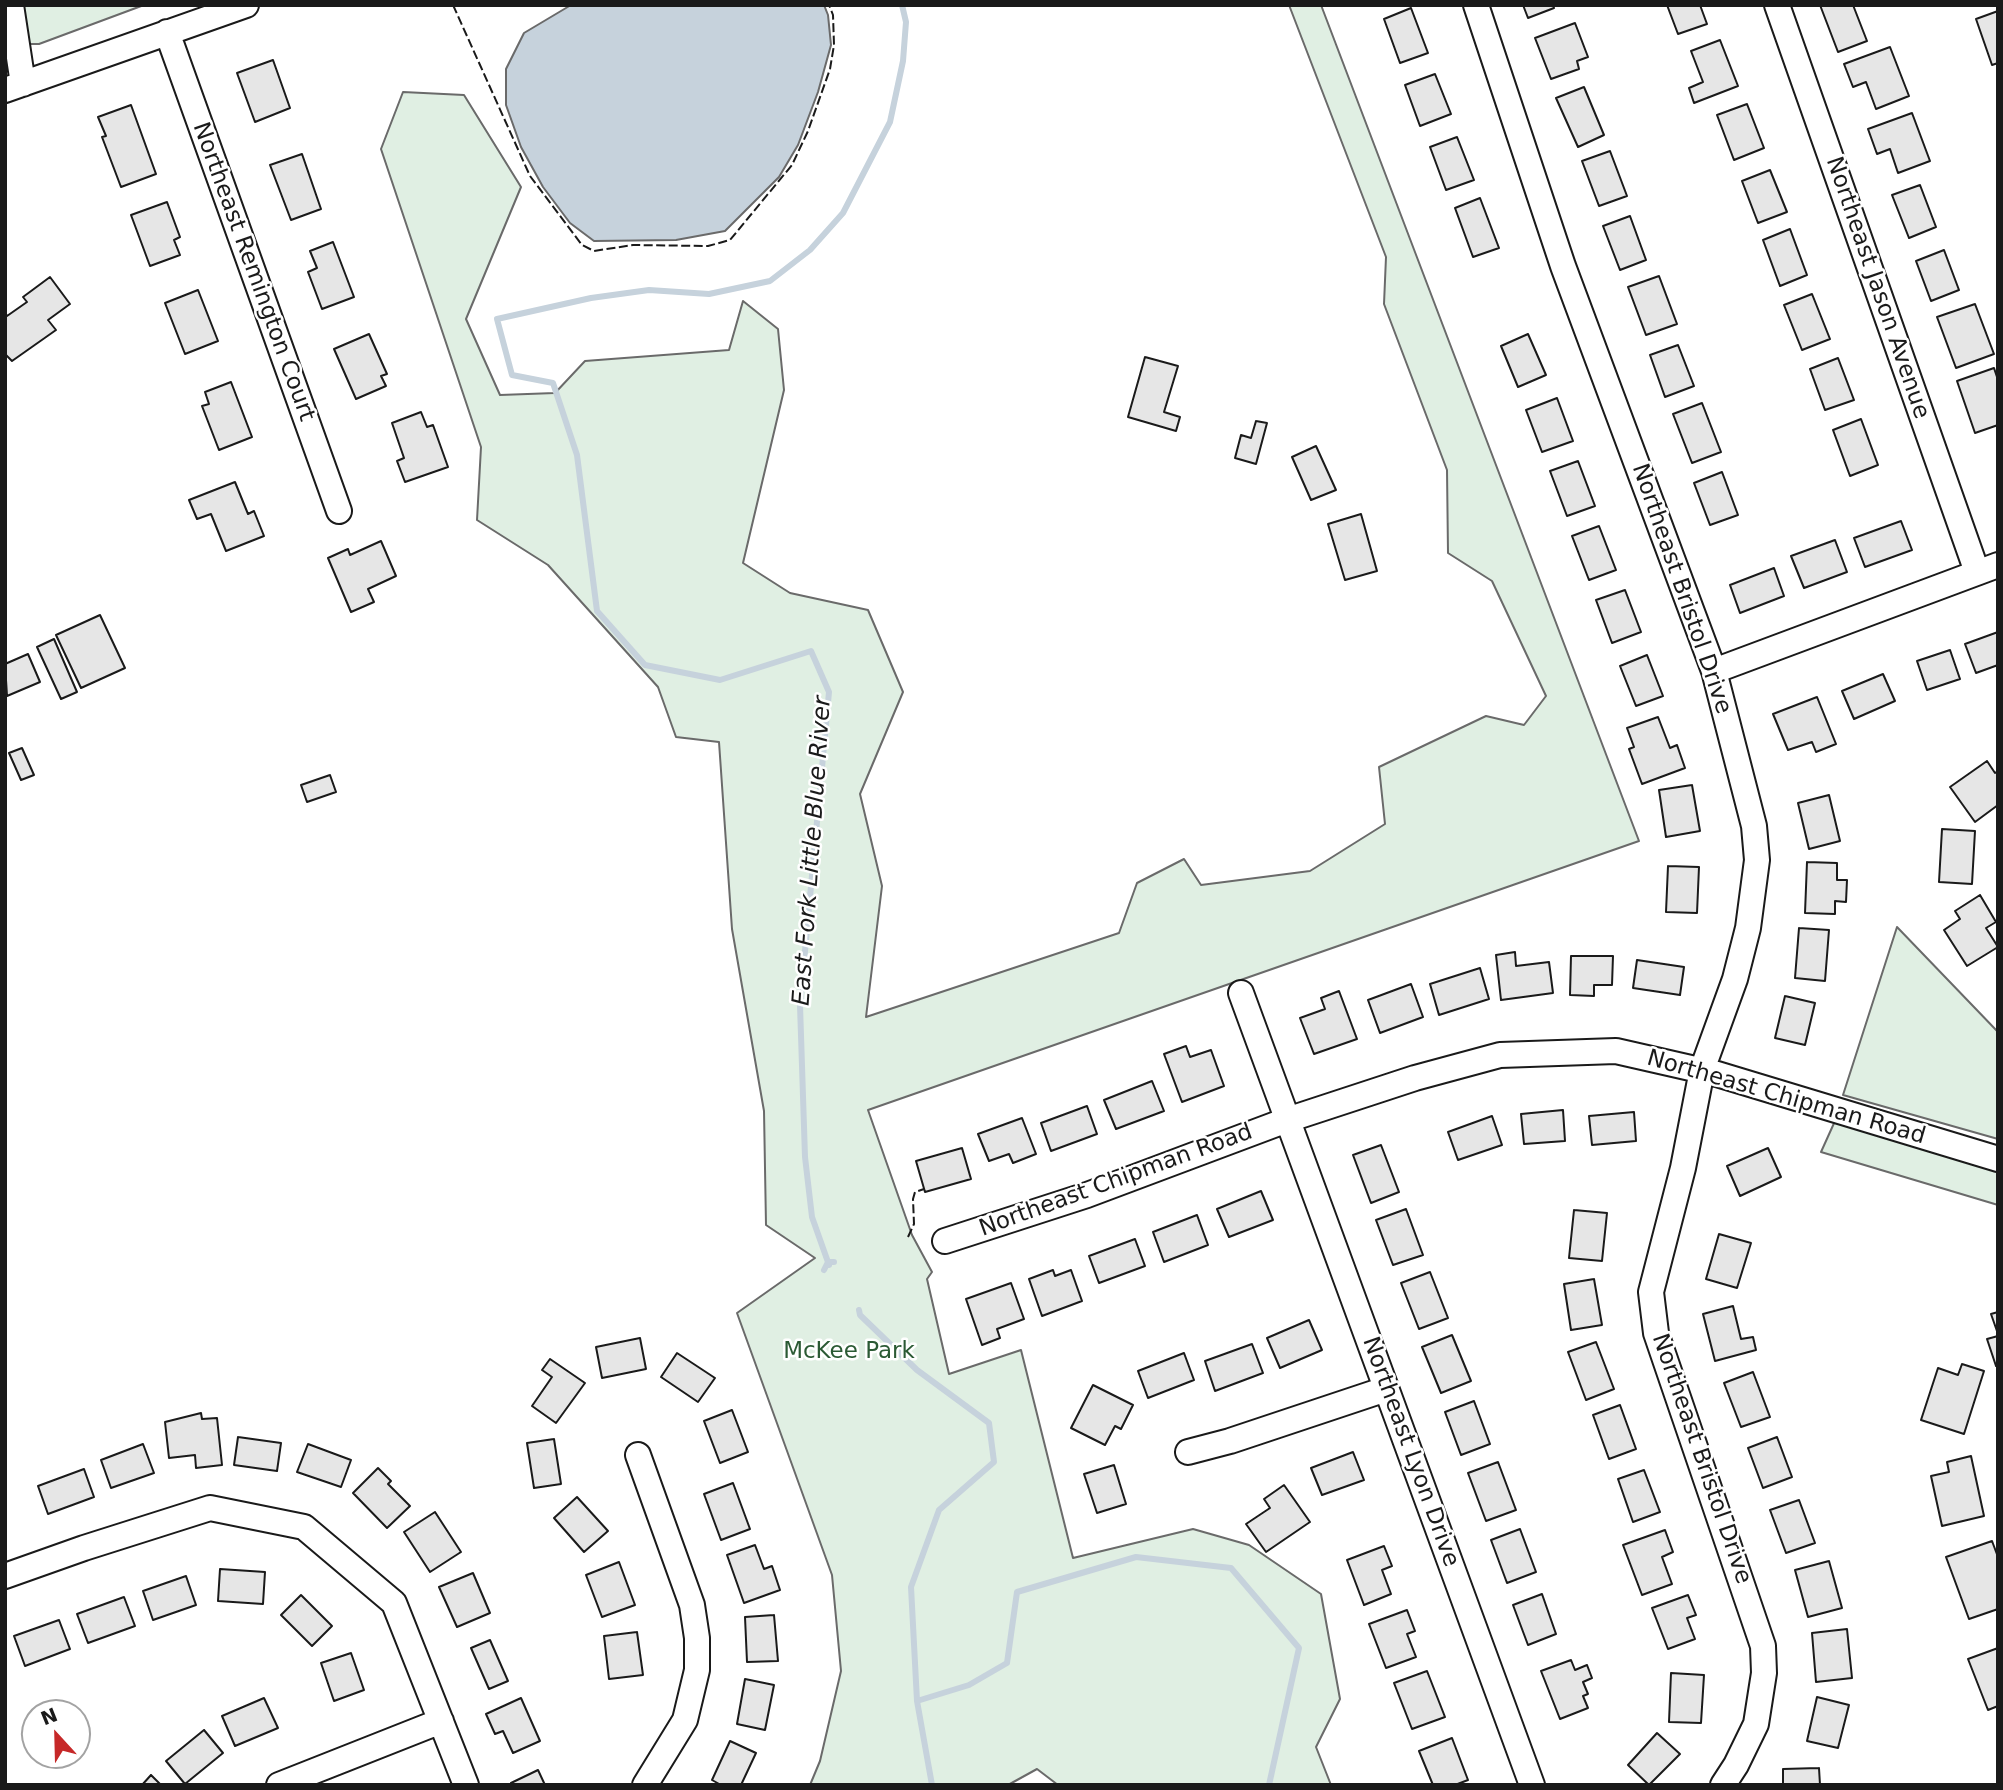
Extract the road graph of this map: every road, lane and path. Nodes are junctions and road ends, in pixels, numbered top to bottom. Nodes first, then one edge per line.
1 (12, 5) edge
2 (246, 5) edge
3 (1476, 5) edge
4 (1777, 5) edge
5 (167, 32) junction
6 (14, 87) edge
7 (339, 512) dead end
8 (1987, 568) edge
9 (1714, 671) junction
10 (1241, 993) dead end
11 (1702, 1070) junction
12 (1287, 1120) junction
13 (1998, 1159) edge
14 (945, 1241) dead end
15 (1386, 1389) junction
16 (1188, 1452) dead end
17 (638, 1455) dead end
18 (5, 1576) edge
19 (440, 1721) junction
20 (279, 1785) edge
21 (466, 1785) edge
22 (645, 1785) edge
23 (1532, 1785) edge
24 (1723, 1785) edge

1 - 6 street
2 - 5 street
3 - 9 street, Northeast Bristol Drive
4 - 8 street, Northeast Jason Avenue
5 - 6 street
5 - 7 street, Northeast Remington Court
8 - 9 street
9 - 11 street, Northeast Bristol Drive
10 - 12 street
11 - 12 street, Northeast Chipman Road
11 - 13 street, Northeast Chipman Road
11 - 24 street, Northeast Bristol Drive
12 - 14 street, Northeast Chipman Road
12 - 15 street, Northeast Lyon Drive
15 - 16 street
15 - 23 street, Northeast Lyon Drive
17 - 22 street
18 - 19 street
19 - 20 street
19 - 21 street

